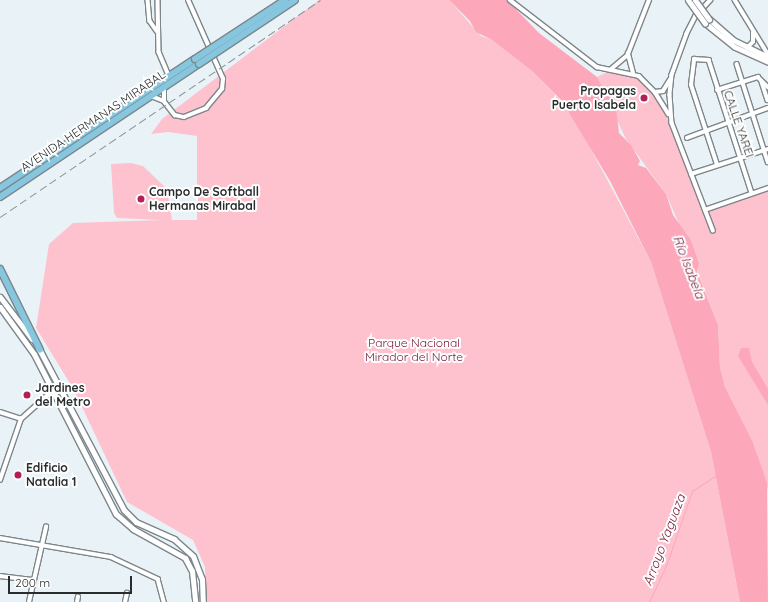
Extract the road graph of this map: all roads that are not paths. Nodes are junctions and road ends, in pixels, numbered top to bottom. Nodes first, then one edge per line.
1 (148, 0) edge
2 (158, 0) edge
3 (188, 0) edge
4 (285, 0) edge
5 (294, 0) edge
6 (510, 0) edge
7 (649, 0) edge
8 (688, 0) edge
9 (695, 0) edge
10 (711, 0) edge
11 (735, 0) edge
12 (707, 21) junction
13 (157, 31) junction
14 (753, 32) junction
15 (748, 48) junction
16 (628, 54) junction
17 (768, 55) edge
18 (197, 62) junction
19 (768, 62) edge
20 (737, 64) dead end
21 (609, 71) junction
22 (633, 73) junction
23 (672, 75) junction
24 (169, 76) junction
25 (762, 80) junction
26 (743, 82) junction
27 (164, 87) junction
28 (768, 87) edge
29 (717, 90) junction
30 (655, 92) junction
31 (151, 96) junction
32 (768, 100) edge
33 (164, 101) junction
34 (768, 108) edge
35 (752, 113) junction
36 (670, 115) junction
37 (728, 122) junction
38 (706, 130) junction
39 (687, 138) dead end
40 (766, 149) edge
41 (740, 158) junction
42 (768, 162) edge
43 (717, 165) junction
44 (691, 174) junction
45 (0, 188) edge
46 (768, 188) edge
47 (752, 193) junction
48 (0, 197) edge
49 (705, 210) junction
50 (713, 230) dead end
51 (0, 269) edge
52 (0, 297) edge
53 (0, 307) edge
54 (40, 350) junction
55 (59, 385) junction
56 (53, 390) junction
57 (0, 412) edge
58 (21, 419) junction
59 (0, 478) edge
60 (46, 527) dead end
61 (160, 533) junction
62 (0, 538) edge
63 (157, 542) junction
64 (42, 544) junction
65 (0, 576) edge
66 (34, 580) junction
67 (127, 593) dead end
68 (78, 597) dead end
69 (29, 602) edge
70 (77, 602) edge
71 (126, 602) edge
72 (164, 602) edge
73 (195, 602) edge
74 (203, 602) edge

1 - 13 street
2 - 13 street
3 - 33 street
4 - 18 main road, bridge
5 - 18 main road, bridge
6 - 21 street
7 - 16 street
8 - 12 street, bridge
9 - 12 street, bridge
10 - 23 street
11 - 14 street
12 - 15 street
12 - 19 street
13 - 24 street
14 - 15 street
14 - 17 street
15 - 17 street
16 - 21 street
16 - 22 street
18 - 24 main road, AVENIDA HERMANAS MIRABAL
18 - 27 main road, AVENIDA HERMANAS MIRABAL
20 - 26 street
21 - 22 street
22 - 30 street
23 - 30 street
23 - 36 street
24 - 45 main road, AVENIDA HERMANAS MIRABAL
25 - 26 street
25 - 28 street
25 - 32 street
26 - 29 street
26 - 35 street
27 - 31 main road, AVENIDA HERMANAS MIRABAL
27 - 33 street
29 - 37 street, CALLE YAREI
29 - 38 street, CALLE YAREI
30 - 36 street
31 - 33 street
31 - 48 main road, AVENIDA HERMANAS MIRABAL
34 - 35 street
35 - 37 street
35 - 40 street
36 - 44 street
37 - 38 street
37 - 41 street, CALLE YAREI
38 - 39 street
38 - 43 street
40 - 41 street
40 - 42 street
41 - 43 street
41 - 47 street, CALLE YAREI
43 - 44 street
44 - 49 street
46 - 47 street
47 - 49 street
49 - 50 street
51 - 54 main road
52 - 54 street
53 - 56 street
54 - 55 street
55 - 56 street
55 - 61 street
56 - 58 street
56 - 63 street
57 - 58 street
58 - 59 street
60 - 64 street
61 - 63 street
61 - 74 street
62 - 64 street
63 - 73 street
64 - 66 street
64 - 72 street
65 - 66 street
66 - 69 street
67 - 71 street
68 - 70 street

